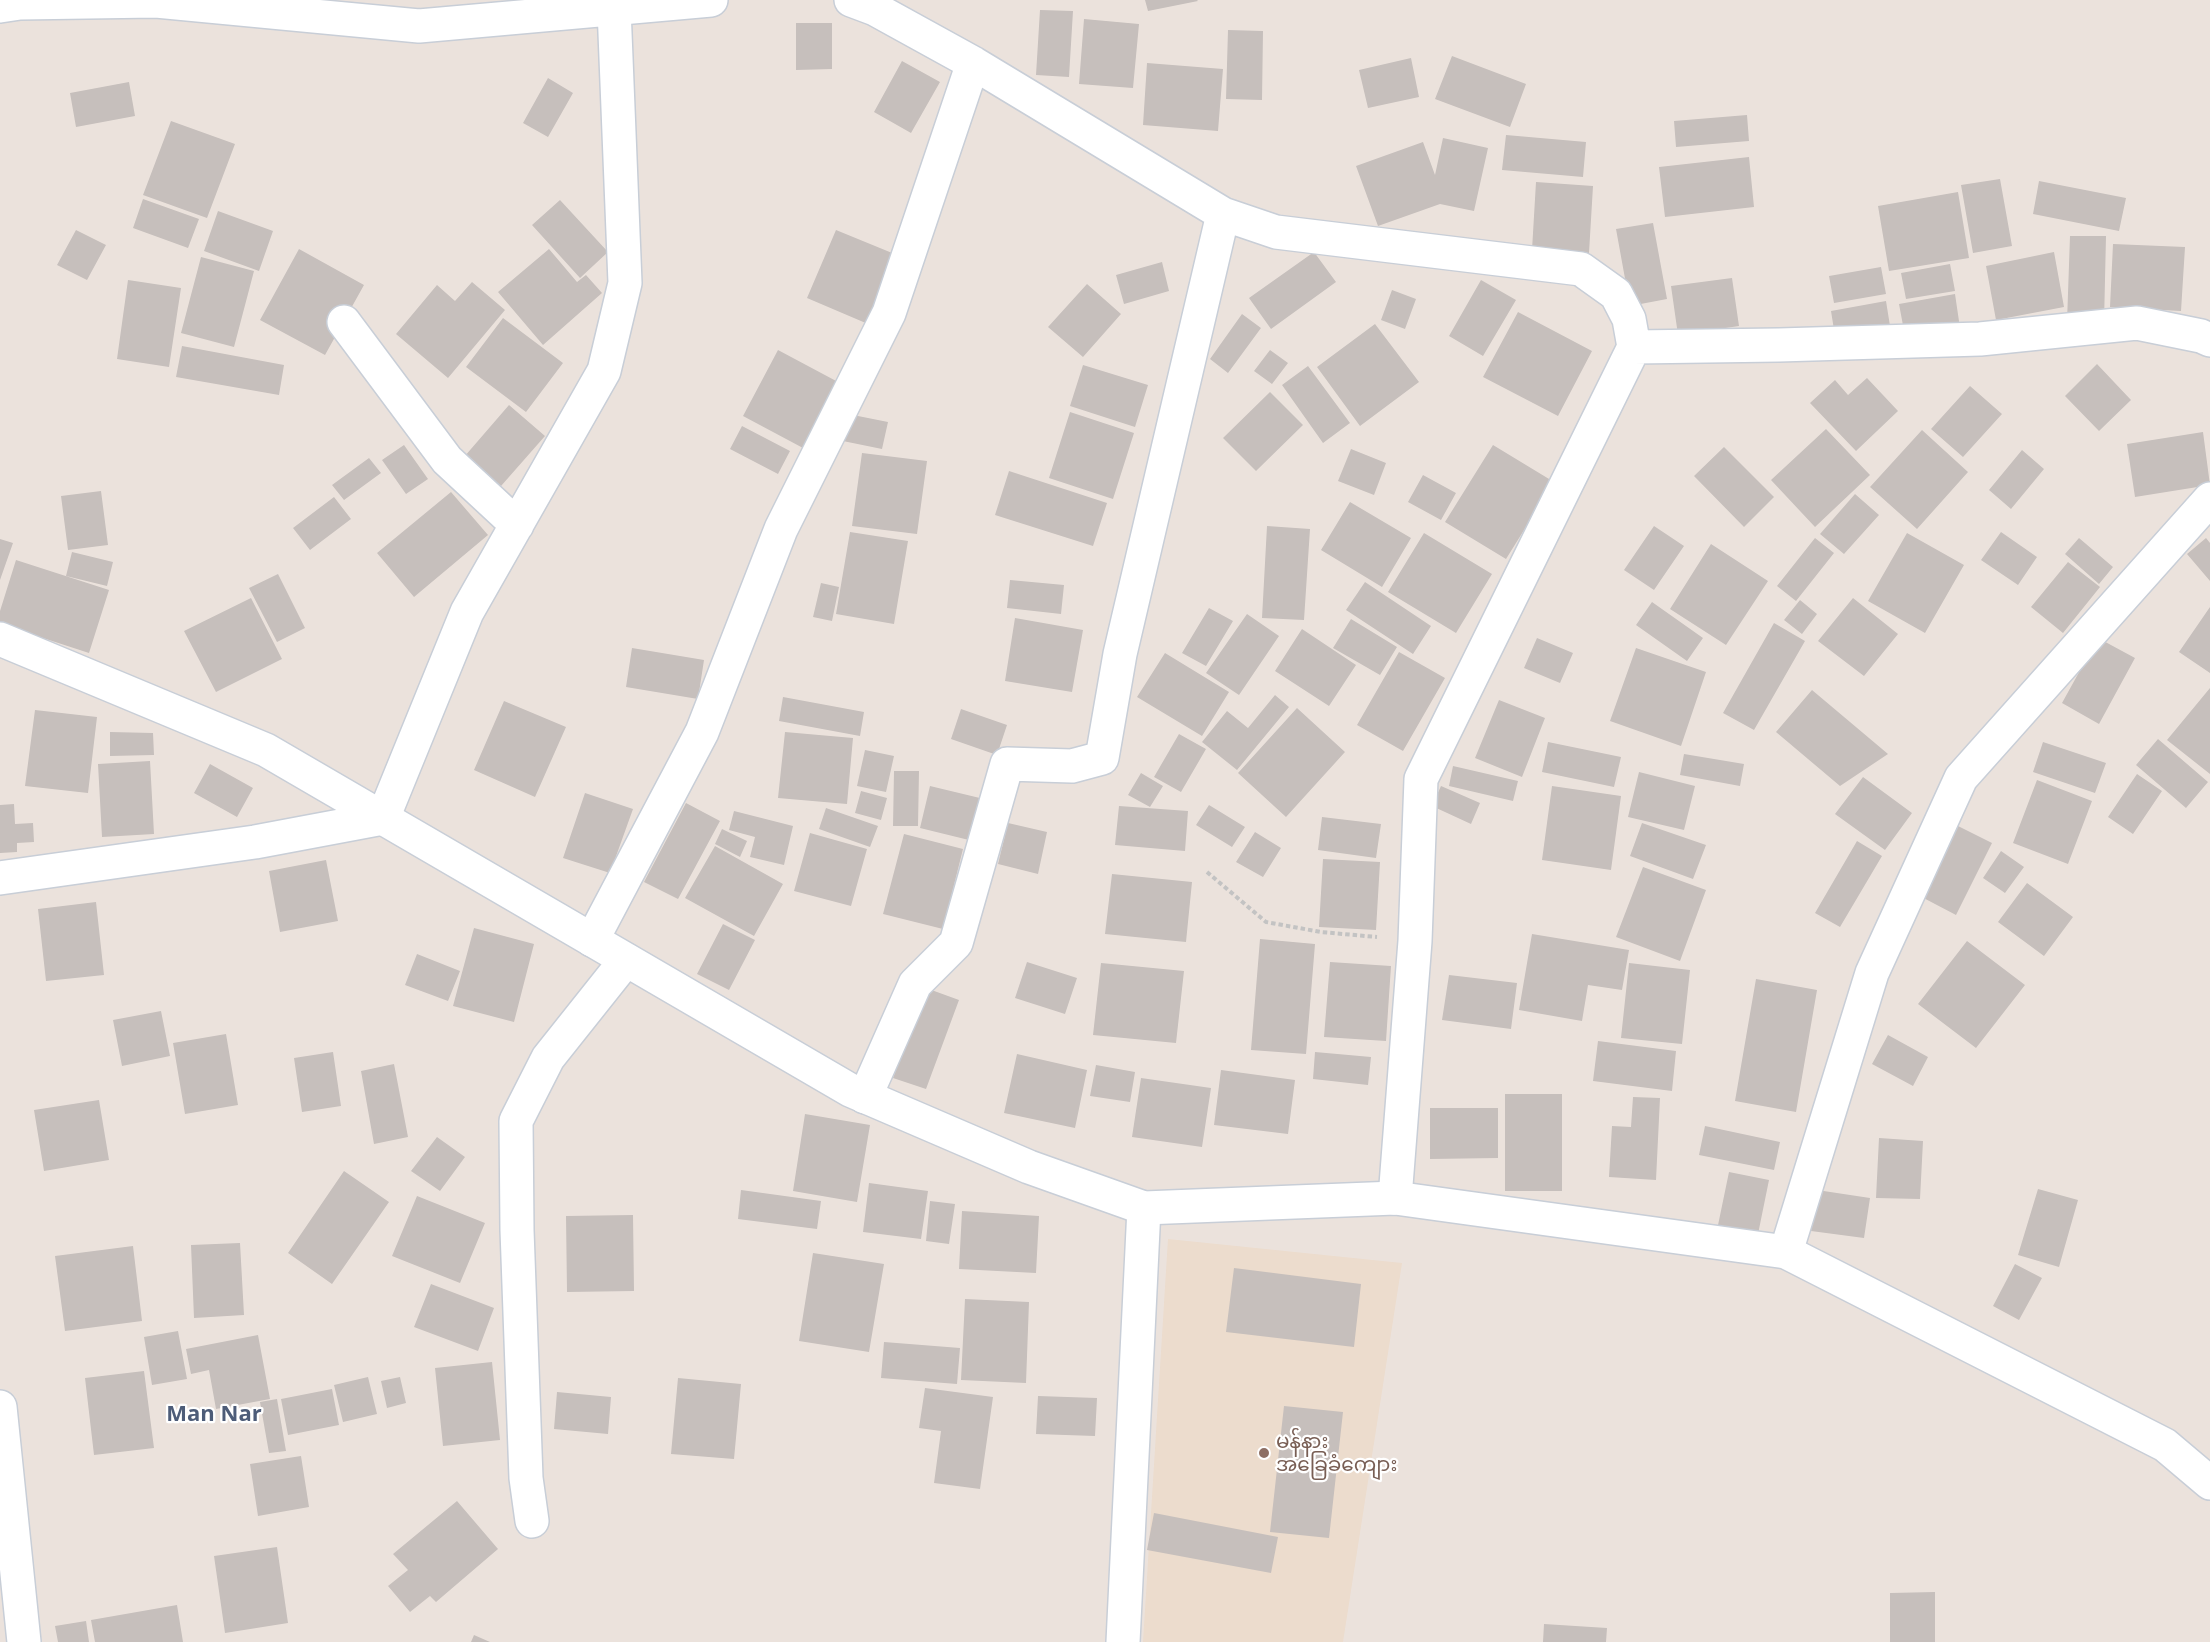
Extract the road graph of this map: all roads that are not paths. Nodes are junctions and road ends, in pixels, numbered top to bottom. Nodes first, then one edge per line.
1 (711, 0) edge
2 (851, 0) edge
3 (0, 6) edge
4 (304, 8) edge
5 (614, 8) junction
6 (973, 63) junction
7 (1223, 214) junction
8 (344, 322) dead end
9 (2210, 340) edge
10 (1634, 347) junction
11 (2210, 499) edge
12 (517, 525) junction
13 (0, 639) edge
14 (383, 818) junction
15 (0, 878) edge
16 (592, 940) junction
17 (626, 960) junction
18 (865, 1097) junction
19 (1395, 1198) junction
20 (1144, 1208) junction
21 (1786, 1252) junction
22 (0, 1407) edge
23 (2210, 1483) edge
24 (531, 1521) dead end
25 (7, 1541) edge
26 (24, 1642) edge
27 (1123, 1642) edge

1 - 5 street
2 - 6 street
3 - 4 street
4 - 5 street
5 - 12 street
6 - 7 street
6 - 16 street
7 - 10 street
7 - 18 street
8 - 12 street
9 - 10 street
10 - 19 street
11 - 21 street
12 - 14 street
13 - 14 street
14 - 15 street
14 - 16 street
16 - 17 street
17 - 18 street
17 - 24 street
18 - 20 street
19 - 20 street
19 - 21 street
20 - 27 street
21 - 23 street
22 - 25 street
25 - 26 street

